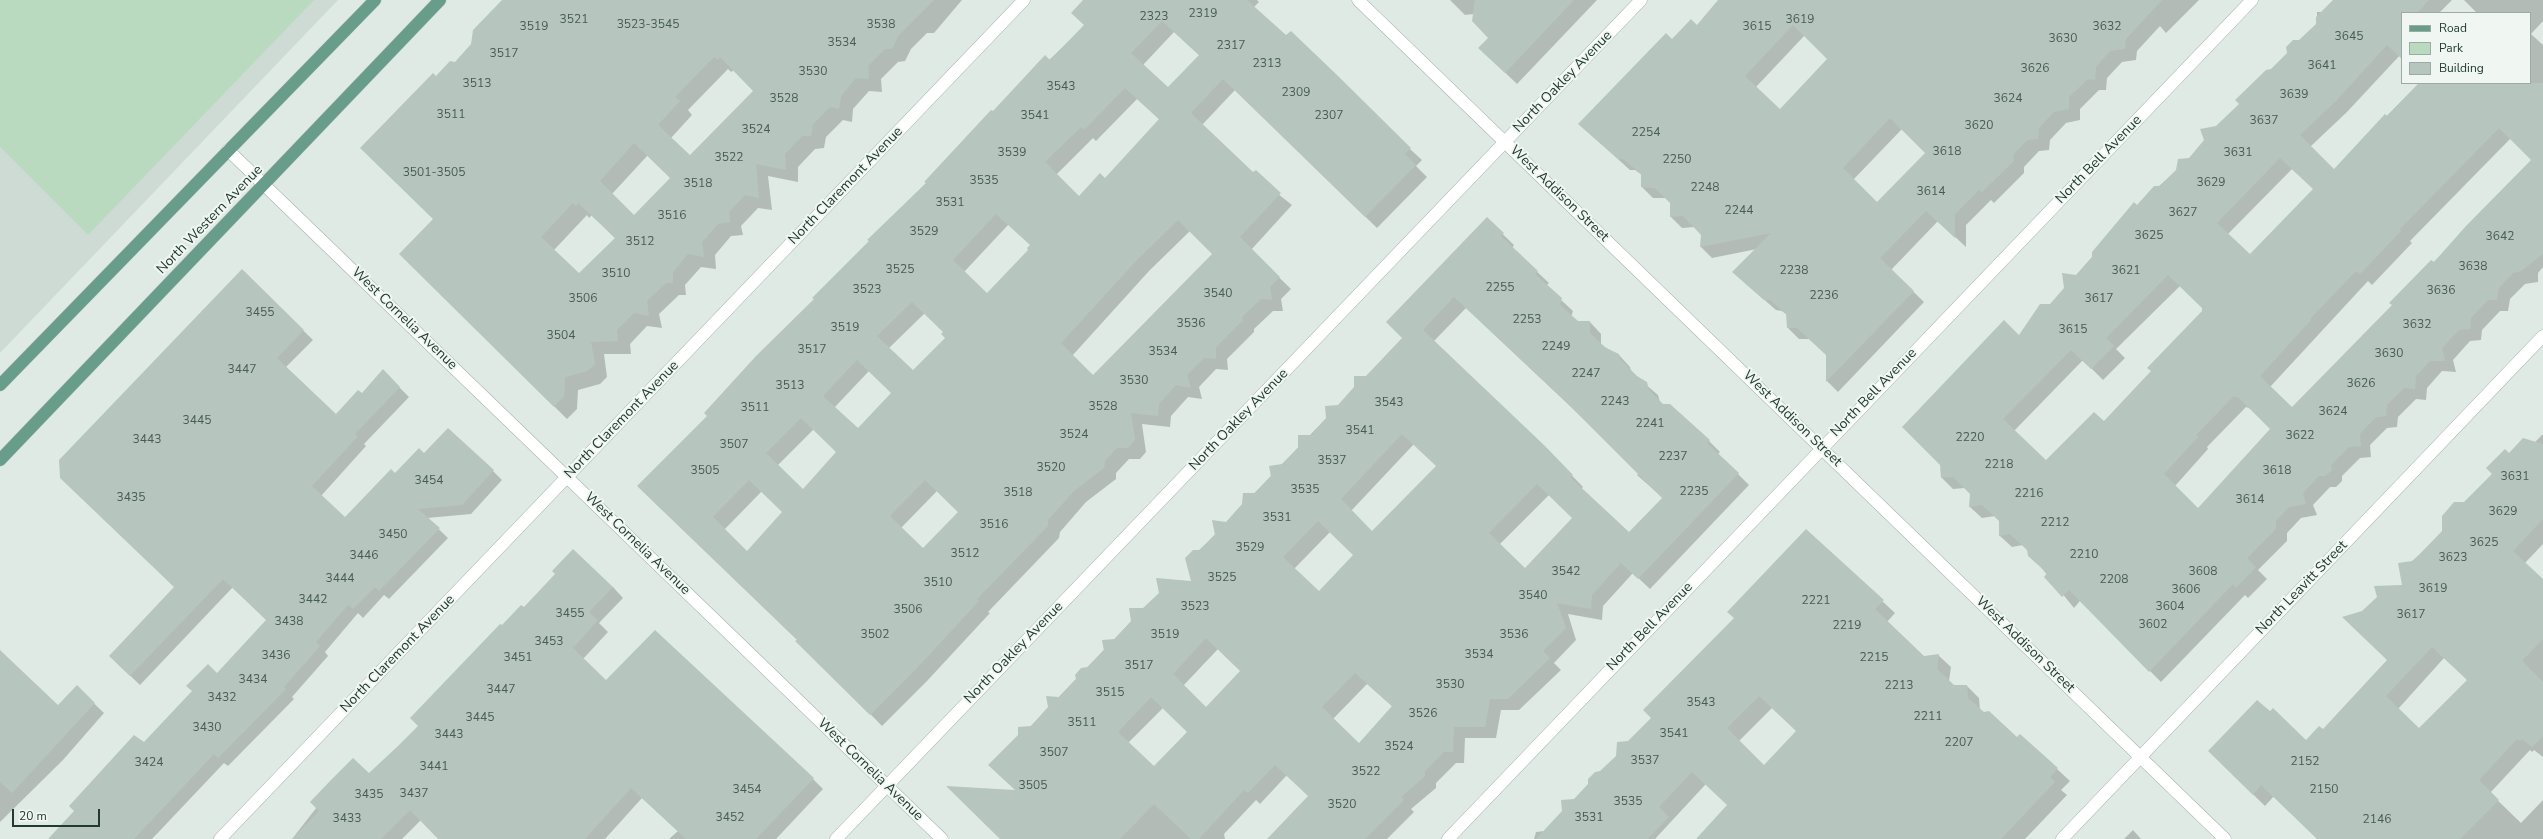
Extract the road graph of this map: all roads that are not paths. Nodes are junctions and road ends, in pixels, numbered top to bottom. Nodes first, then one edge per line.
1 (374, 0) edge
2 (440, 0) edge
3 (1024, 0) edge
4 (1358, 0) edge
5 (1641, 0) edge
6 (2252, 0) edge
7 (1505, 142) junction
8 (228, 150) junction
9 (265, 185) junction
10 (2543, 336) edge
11 (0, 385) edge
12 (1821, 448) junction
13 (0, 460) edge
14 (567, 477) junction
15 (2141, 757) junction
16 (887, 786) junction
17 (220, 839) edge
18 (836, 839) edge
19 (942, 839) edge
20 (1448, 839) edge
21 (2062, 839) edge
22 (2226, 839) edge

1 - 8 main road
2 - 9 main road, North Western Avenue
3 - 14 street, North Claremont Avenue
4 - 7 street, West Addison Street
5 - 7 street, North Oakley Avenue
6 - 12 street, North Bell Avenue
7 - 12 street, West Addison Street
7 - 16 street, North Oakley Avenue
8 - 9 street, West Cornelia Avenue
8 - 11 main road
9 - 13 main road, North Western Avenue
9 - 14 street, West Cornelia Avenue
10 - 15 street, North Leavitt Street
12 - 15 street, West Addison Street
12 - 20 street, North Bell Avenue
14 - 16 street, West Cornelia Avenue
14 - 17 street, North Claremont Avenue
15 - 21 street, North Leavitt Street
15 - 22 street, West Addison Street
16 - 18 street, North Oakley Avenue
16 - 19 street, West Cornelia Avenue

